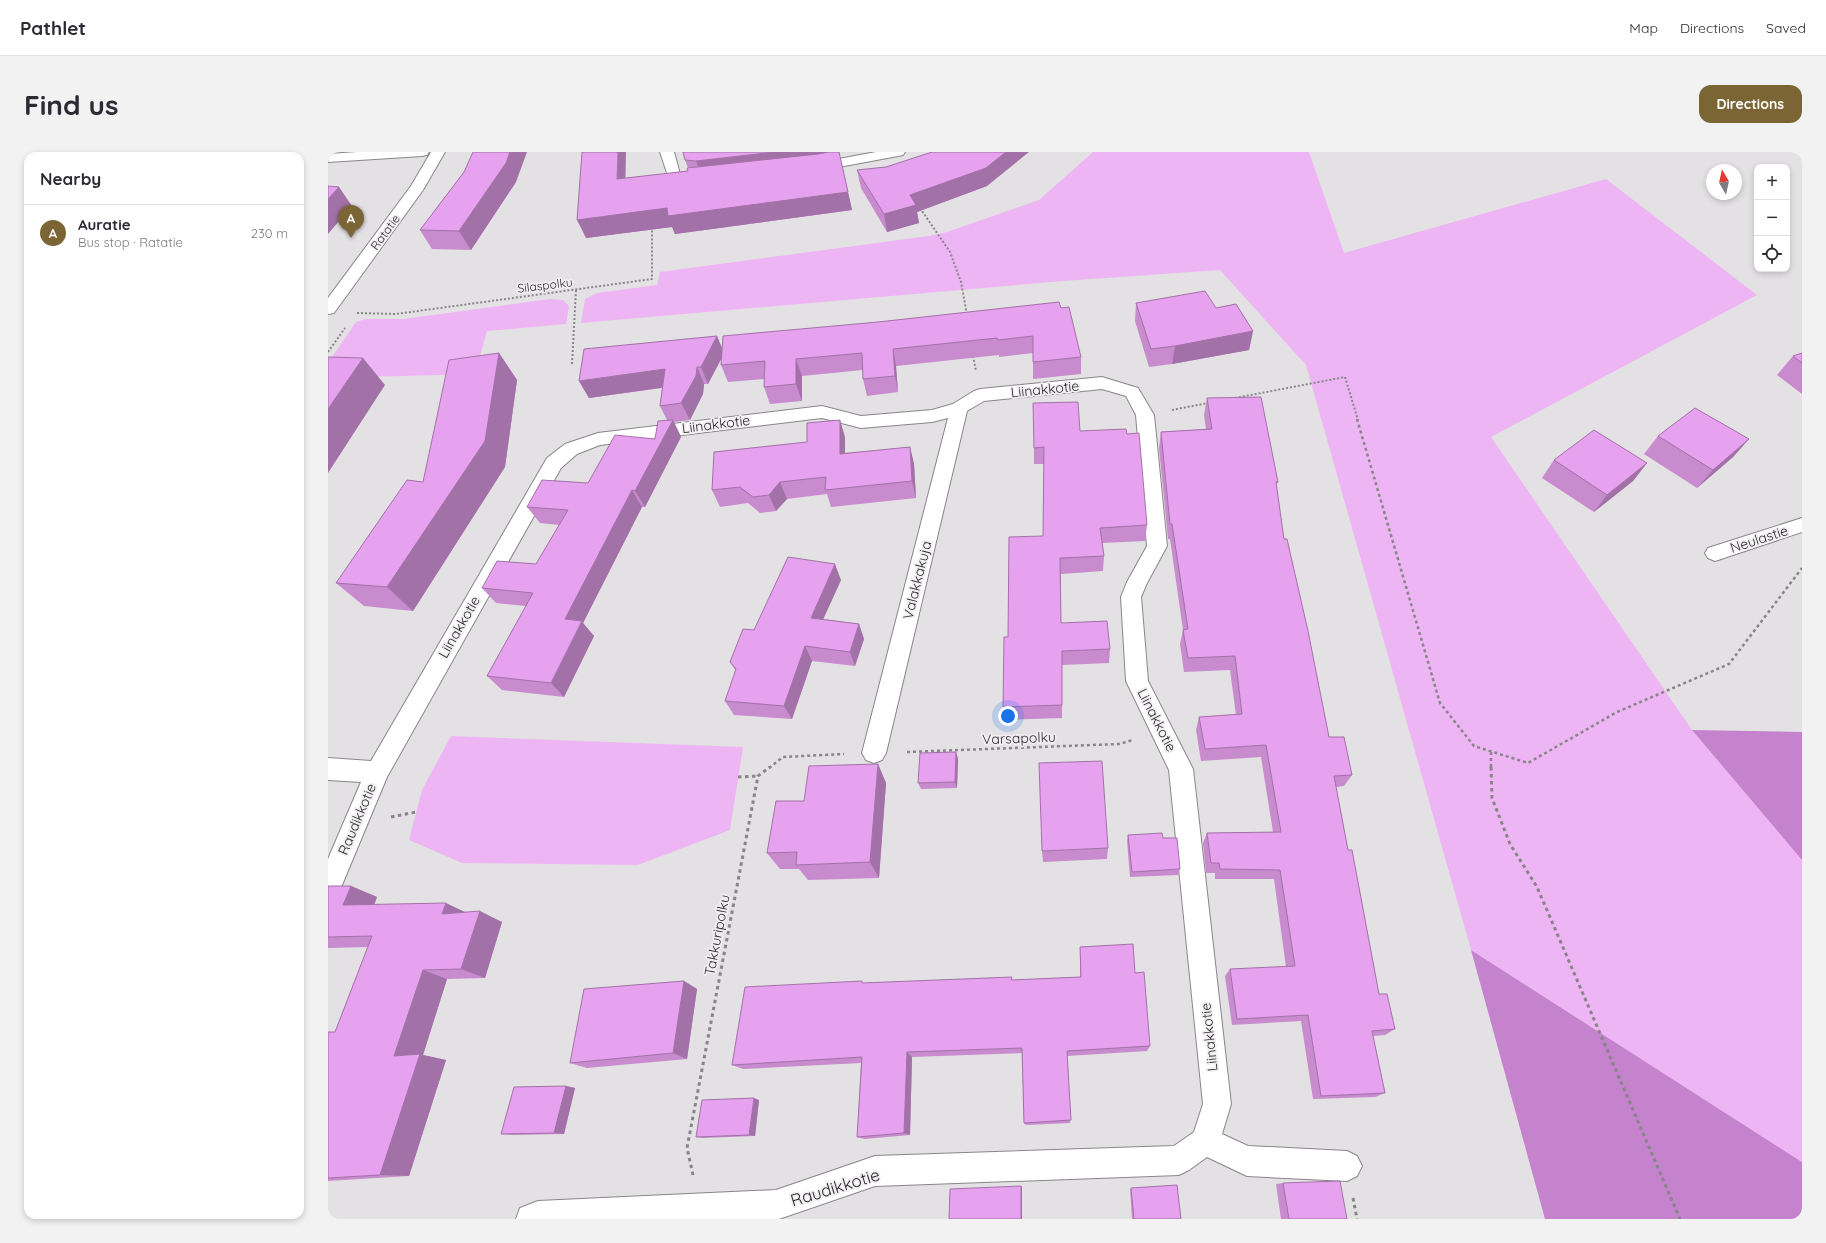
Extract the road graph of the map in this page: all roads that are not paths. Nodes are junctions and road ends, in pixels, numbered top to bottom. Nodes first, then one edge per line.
1 (422, 152) edge
2 (438, 152) edge
3 (667, 152) edge
4 (898, 152) edge
5 (328, 158) edge
6 (800, 170) edge
7 (716, 180) edge
8 (328, 309) edge
9 (959, 408) junction
10 (1802, 525) edge
11 (1715, 553) dead end
12 (874, 753) road end
13 (328, 769) edge
14 (377, 772) junction
15 (328, 888) edge
16 (1206, 1141) junction
17 (1347, 1166) dead end
18 (531, 1219) edge

1 - 5 street
2 - 8 street, Ratatie
3 - 7 street
4 - 6 street
9 - 12 street, Valakkakuja
9 - 14 street, Liinakkotie
9 - 16 street, Liinakkotie
10 - 11 street, Neulastie
13 - 14 street
14 - 15 street, Raudikkotie
16 - 17 street
16 - 18 street, Raudikkotie

